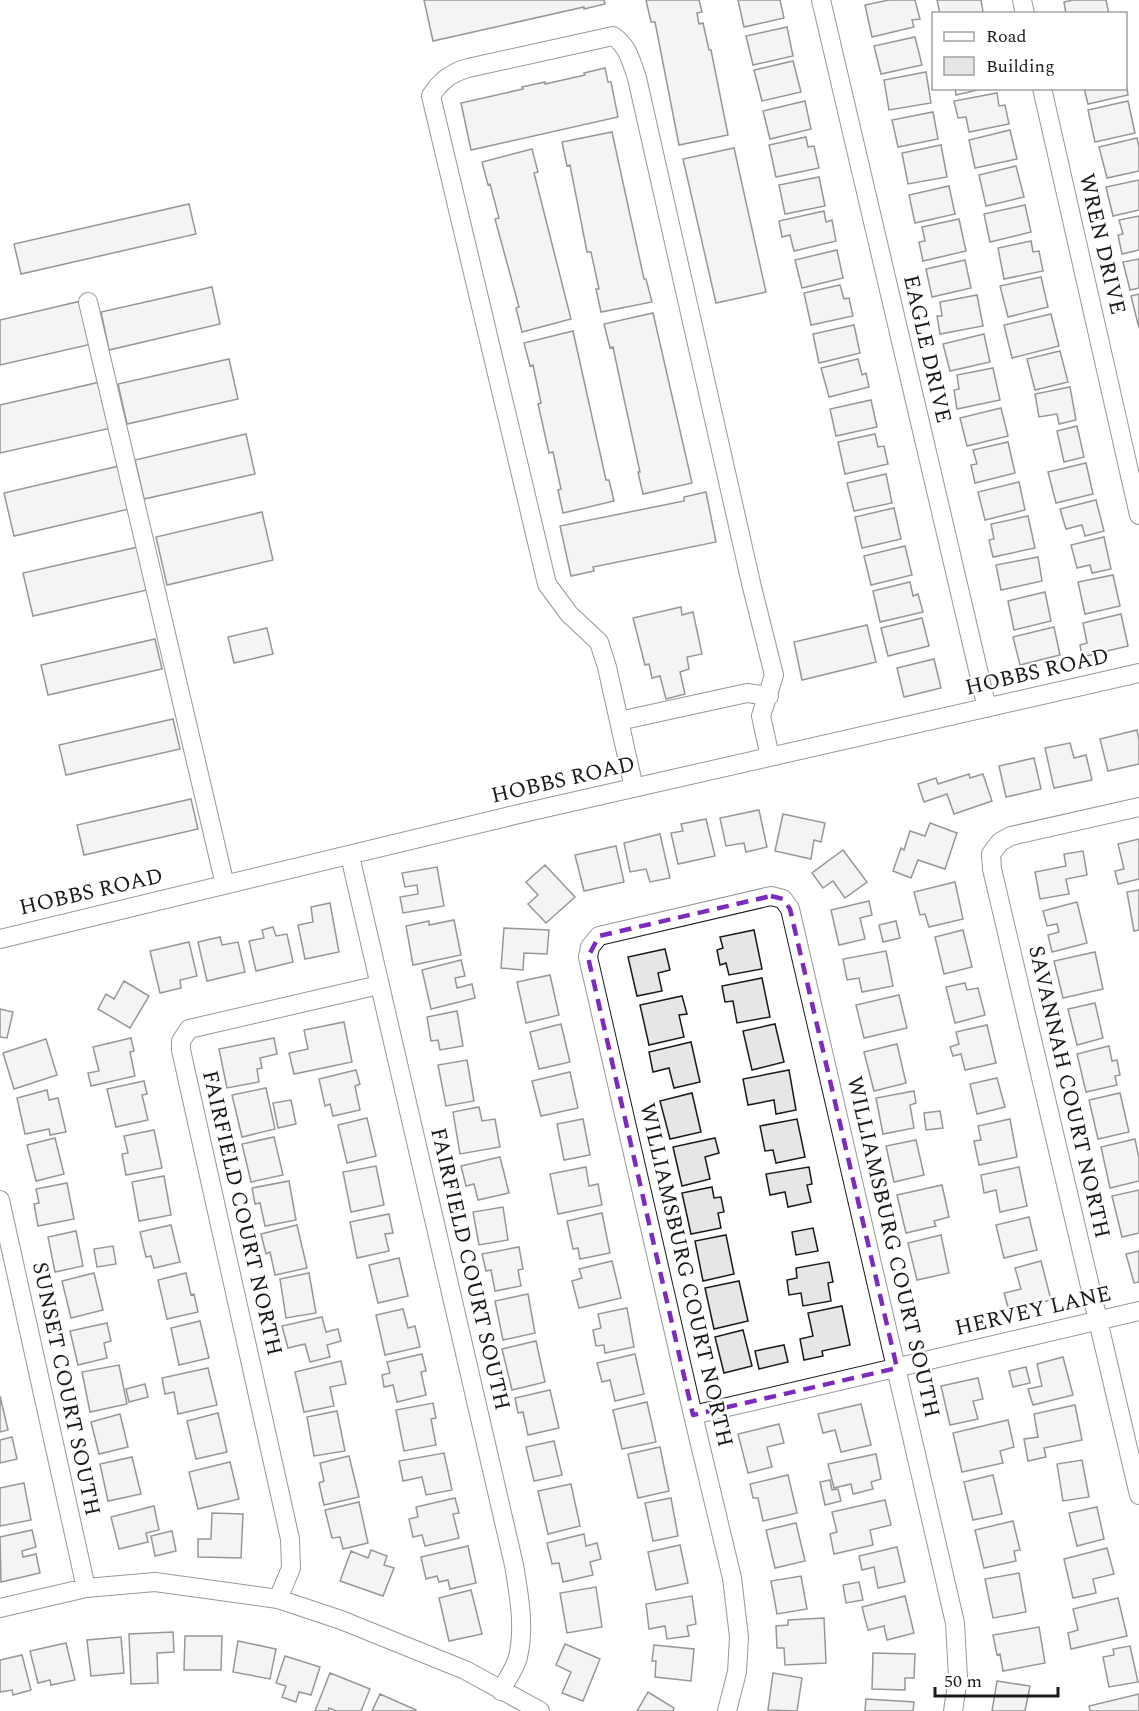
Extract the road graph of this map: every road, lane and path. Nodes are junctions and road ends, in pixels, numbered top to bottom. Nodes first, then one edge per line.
1 (821, 0) edge
2 (1042, 90) edge
3 (88, 302) dead end
4 (1139, 515) edge
5 (1139, 673) edge
6 (769, 696) junction
7 (987, 708) junction
8 (620, 721) junction
9 (770, 757) junction
10 (634, 788) junction
11 (1139, 807) edge
12 (350, 855) junction
13 (225, 885) junction
14 (681, 916) joint
15 (0, 939) edge
16 (379, 985) junction
17 (0, 1200) edge
18 (1139, 1311) edge
19 (1099, 1321) junction
20 (897, 1368) junction
21 (693, 1415) junction
22 (1139, 1496) edge
23 (86, 1588) junction
24 (278, 1599) junction
25 (0, 1608) edge
26 (501, 1691) junction
27 (540, 1711) edge
28 (727, 1711) edge
29 (953, 1711) edge

1 - 7 street, EAGLE DRIVE
2 - 4 street, WREN DRIVE
3 - 13 street
5 - 7 street, HOBBS ROAD
6 - 8 street
6 - 8 street
6 - 9 street
7 - 9 street, HOBBS ROAD
8 - 10 street
9 - 10 street, HOBBS ROAD
10 - 12 street, HOBBS ROAD
11 - 19 street, SAVANNAH COURT NORTH
12 - 13 street, HOBBS ROAD
12 - 16 street, FAIRFIELD COURT SOUTH
13 - 15 street, HOBBS ROAD
14 - 20 street, WILLIAMSBURG COURT SOUTH
14 - 21 street, WILLIAMSBURG COURT NORTH
16 - 24 street, FAIRFIELD COURT NORTH
16 - 26 street, FAIRFIELD COURT SOUTH
17 - 23 street, SUNSET COURT SOUTH
18 - 19 street, HERVEY LANE
19 - 20 street, HERVEY LANE
19 - 22 street, SAVANNAH COURT NORTH
20 - 21 street, HERVEY LANE
20 - 29 street, WILLIAMSBURG COURT SOUTH
21 - 28 street, WILLIAMSBURG COURT NORTH
23 - 24 street
23 - 25 street
24 - 26 street
26 - 27 street

